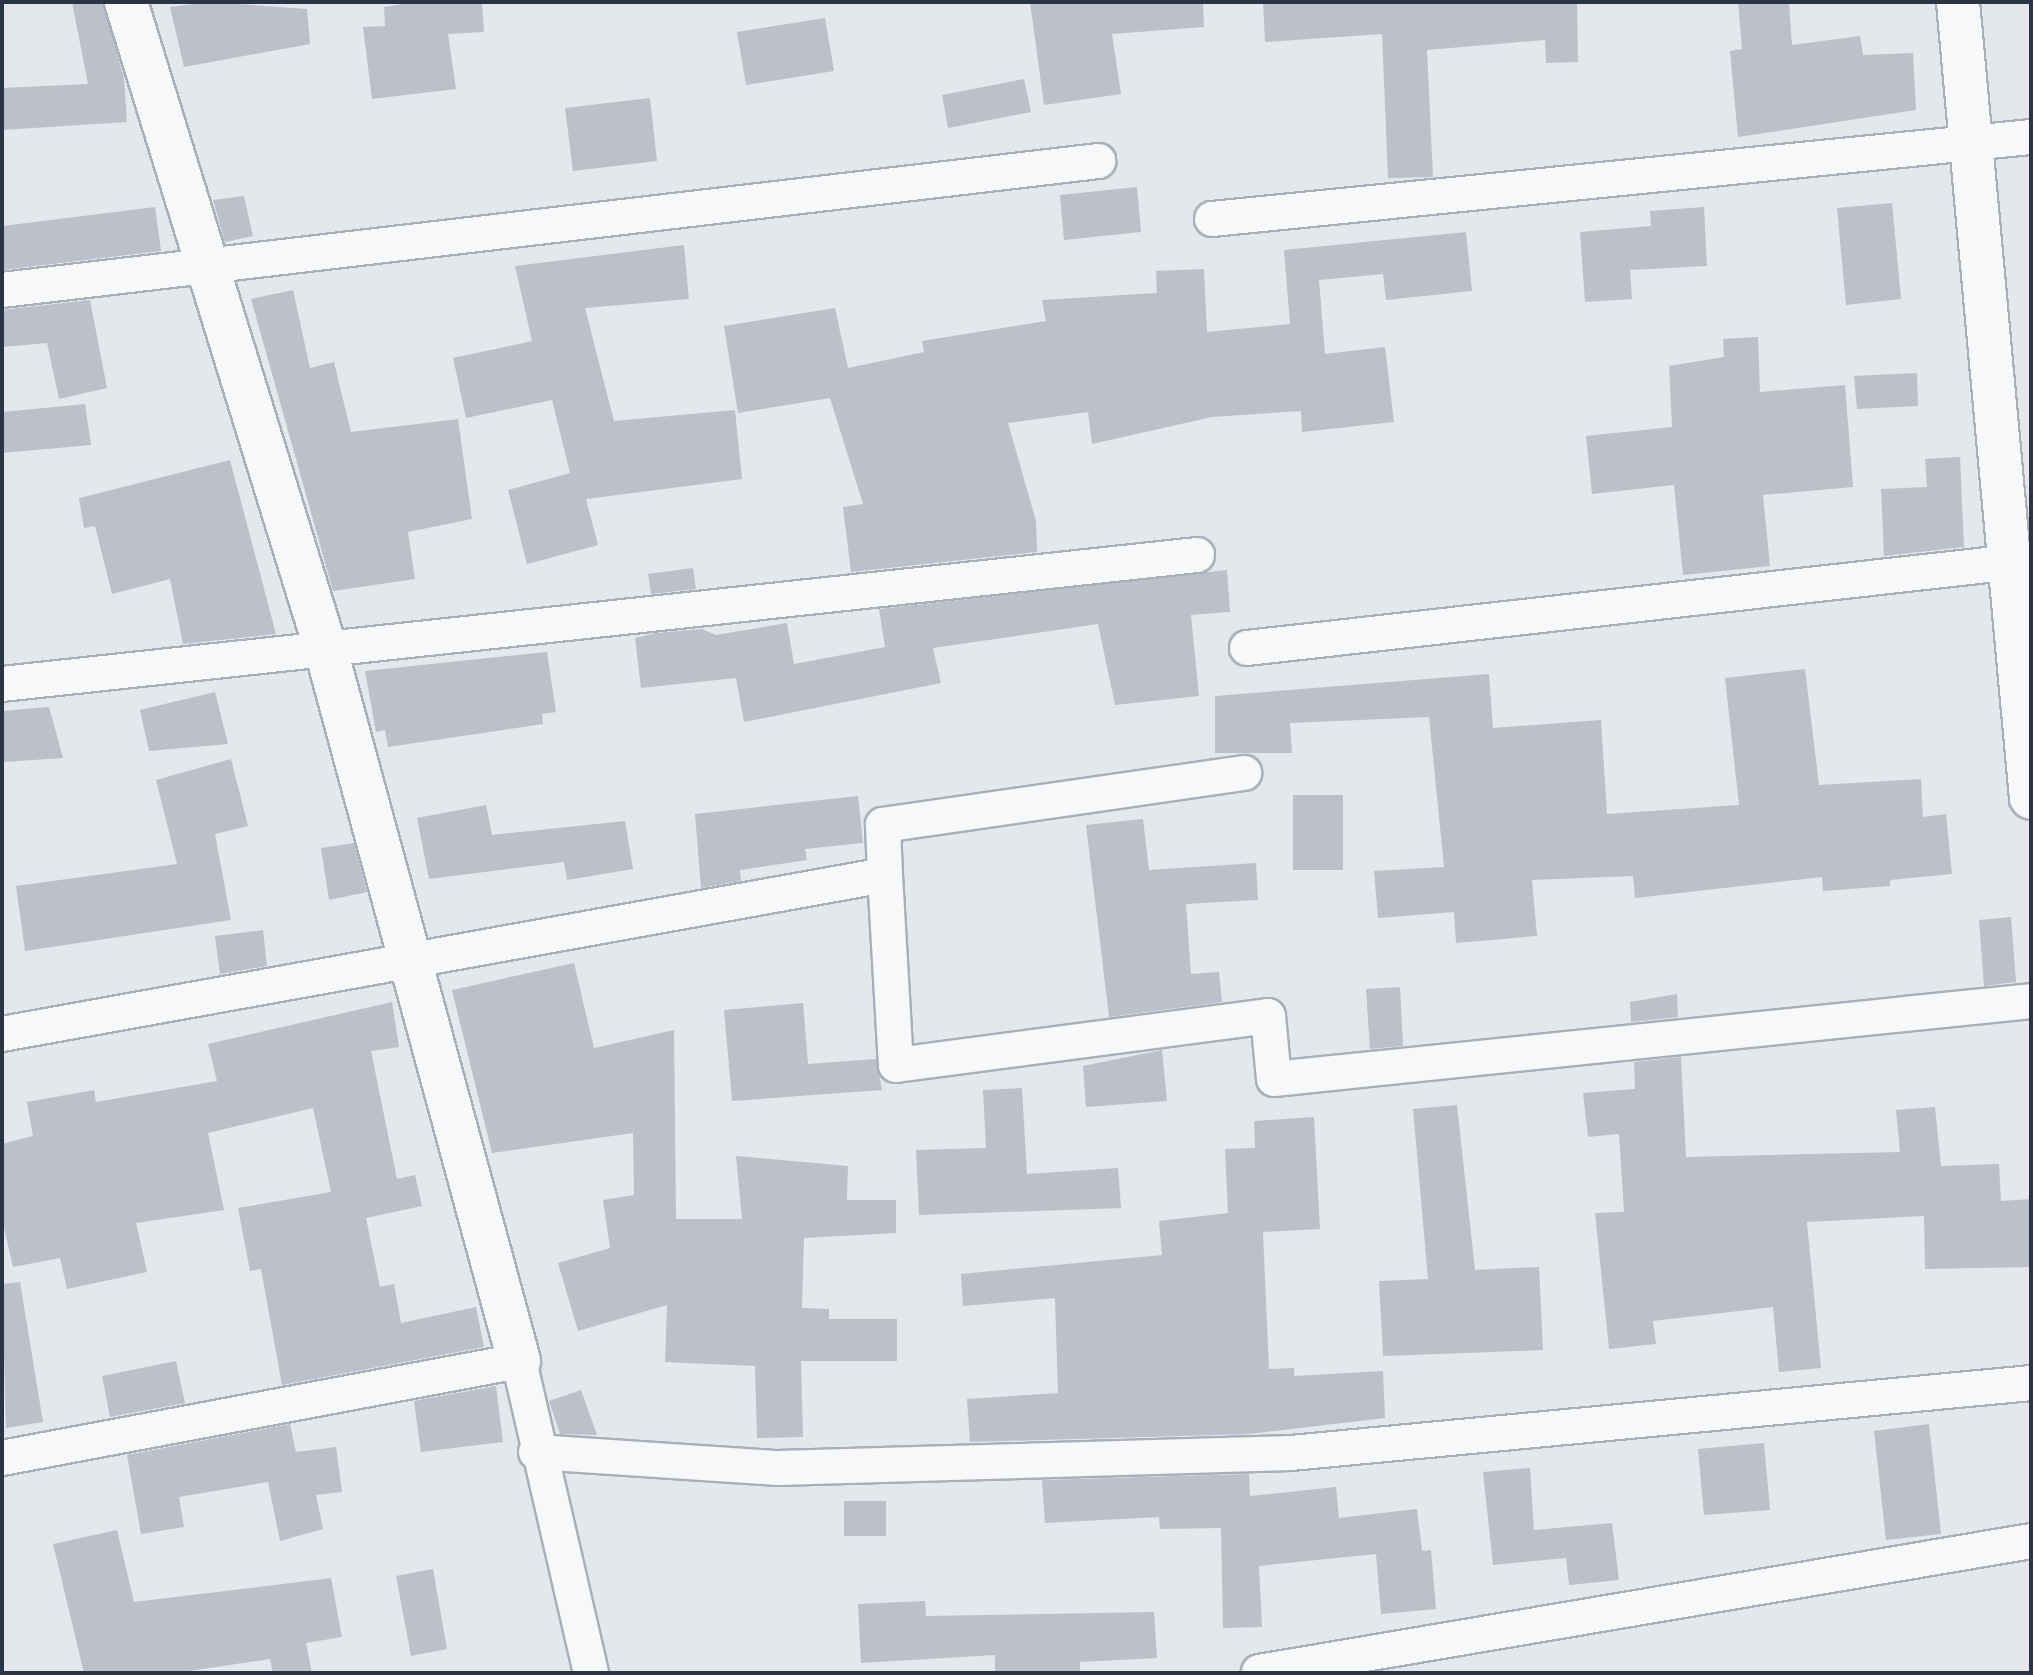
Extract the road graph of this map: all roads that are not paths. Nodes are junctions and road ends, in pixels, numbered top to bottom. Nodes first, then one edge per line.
1 (126, 2) edge
2 (1958, 2) edge
3 (2031, 137) edge
4 (1971, 143) junction
5 (1098, 161) dead end
6 (1212, 219) dead end
7 (214, 269) junction
8 (2, 290) edge
9 (1197, 555) dead end
10 (2020, 561) edge
11 (1247, 648) dead end
12 (326, 650) junction
13 (2, 684) edge
14 (1244, 773) dead end
15 (2031, 798) edge
16 (885, 875) junction
17 (414, 954) junction
18 (2031, 1001) edge
19 (2, 1034) edge
20 (519, 1361) junction
21 (2031, 1383) edge
22 (536, 1452) junction
23 (2, 1458) edge
24 (2031, 1541) edge
25 (1259, 1672) edge
26 (591, 1673) edge

1 - 7 street
2 - 4 street
3 - 4 street
4 - 6 street
4 - 10 street
5 - 7 street
7 - 8 street
7 - 12 street
9 - 12 street
10 - 11 street
10 - 15 street
12 - 13 street
12 - 17 street
14 - 16 street
16 - 17 street
16 - 18 street
17 - 19 street
17 - 20 street
20 - 22 street
20 - 23 street
21 - 22 street
22 - 26 street
24 - 25 street

